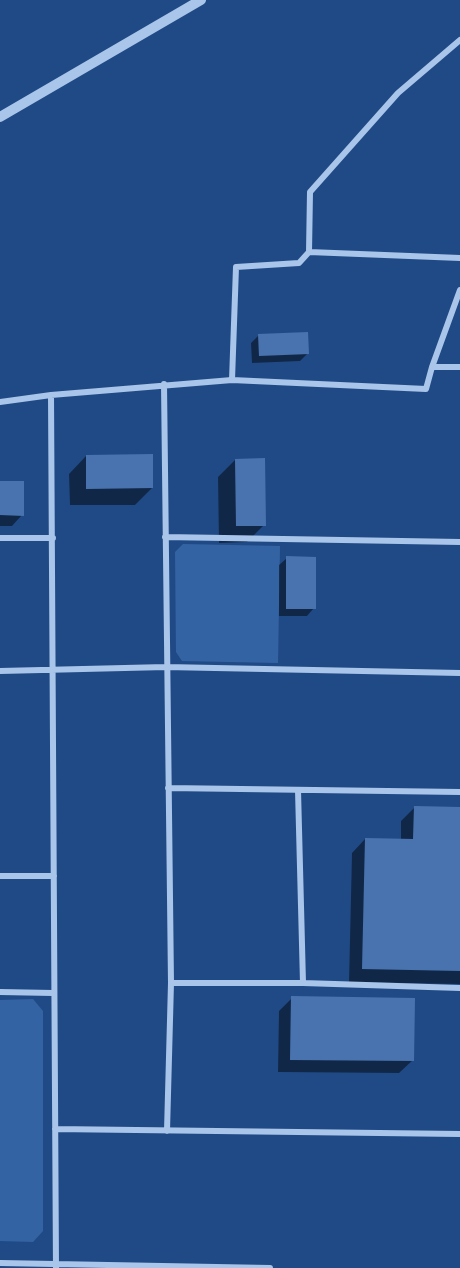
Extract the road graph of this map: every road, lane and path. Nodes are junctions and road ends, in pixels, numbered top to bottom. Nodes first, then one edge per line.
1 (201, 0) edge
2 (460, 40) edge
3 (0, 117) edge
4 (309, 252) junction
5 (460, 258) edge
6 (460, 291) edge
7 (432, 367) junction
8 (460, 367) edge
9 (231, 380) junction
10 (164, 384) junction
11 (51, 395) junction
12 (0, 402) edge
13 (165, 537) junction
14 (0, 538) edge
15 (53, 538) junction
16 (460, 542) edge
17 (166, 667) junction
18 (52, 671) junction
19 (0, 672) edge
20 (460, 673) edge
21 (168, 788) junction
22 (298, 790) junction
23 (460, 792) edge
24 (0, 876) edge
25 (54, 876) junction
26 (303, 983) junction
27 (171, 984) junction
28 (460, 988) edge
29 (0, 992) edge
30 (53, 993) junction
31 (55, 1129) junction
32 (167, 1131) junction
33 (460, 1134) edge
34 (0, 1263) edge
35 (56, 1266) edge
36 (270, 1268) edge

1 - 3 street
2 - 4 street
4 - 5 street
4 - 9 street
6 - 7 street
7 - 8 street
7 - 9 street
9 - 10 street
10 - 11 street
10 - 13 street
11 - 12 street
11 - 15 street
13 - 16 street
13 - 17 street
14 - 15 street
15 - 18 street
17 - 18 street
17 - 20 street
17 - 21 street
18 - 19 street
18 - 25 street
21 - 22 street
21 - 27 street
22 - 23 street
22 - 26 street
24 - 25 street
25 - 30 street
26 - 27 street
26 - 28 street
27 - 32 street
29 - 30 street
30 - 31 street
31 - 32 street
31 - 35 street
32 - 33 street
34 - 35 street
35 - 36 street

